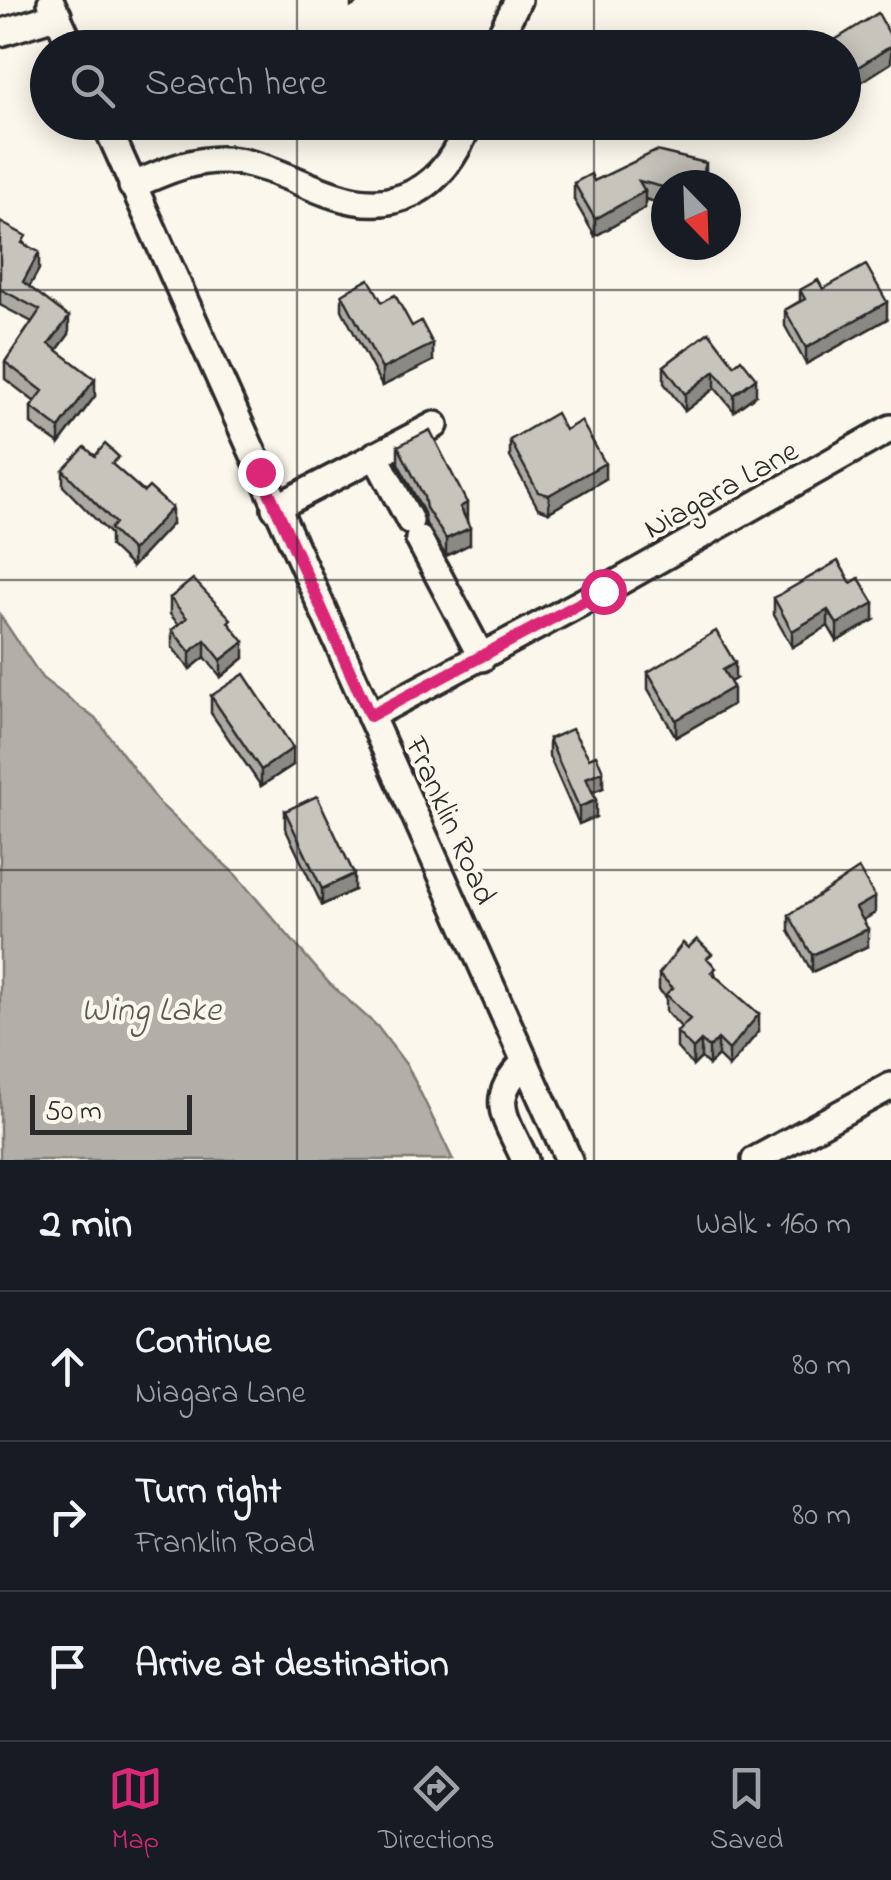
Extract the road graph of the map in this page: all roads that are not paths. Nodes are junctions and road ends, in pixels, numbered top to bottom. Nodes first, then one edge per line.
1 (518, 0) edge
2 (54, 8) edge
3 (503, 30) edge
4 (0, 33) edge
5 (112, 140) edge
6 (460, 140) edge
7 (132, 186) junction
8 (435, 424) dead end
9 (891, 428) edge
10 (375, 454) junction
11 (276, 508) junction
12 (482, 658) junction
13 (370, 716) junction
14 (525, 1062) junction
15 (891, 1086) edge
16 (525, 1160) edge
17 (569, 1160) edge
18 (755, 1160) edge

1 - 3 street
2 - 4 street
5 - 7 street, Franklin Road
6 - 7 street
7 - 11 street, Franklin Road
8 - 10 street
9 - 12 street, Niagara Lane
10 - 11 street
10 - 12 street
11 - 13 street, Franklin Road
12 - 13 street, Niagara Lane
13 - 14 street, Franklin Road
14 - 16 street
14 - 17 street, Franklin Road
15 - 18 street

